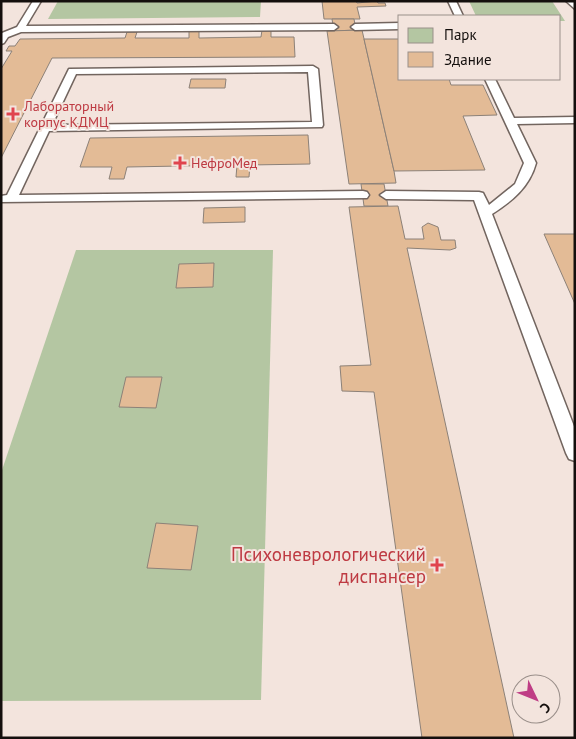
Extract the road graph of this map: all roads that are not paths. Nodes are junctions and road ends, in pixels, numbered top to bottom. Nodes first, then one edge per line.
1 (37, 1) edge
2 (452, 1) edge
3 (570, 1) edge
4 (575, 7) edge
5 (459, 15) edge
6 (398, 26) edge
7 (334, 27) dead end
8 (356, 27) dead end
9 (20, 29) junction
10 (1, 41) edge
11 (490, 80) edge
12 (575, 120) edge
13 (511, 121) junction
14 (45, 128) junction
15 (386, 195) dead end
16 (362, 196) dead end
17 (6, 199) edge
18 (485, 213) junction
19 (575, 453) edge

1 - 9 lane
2 - 5 lane
3 - 4 lane
6 - 8 lane
7 - 9 lane
9 - 10 lane
11 - 13 lane
12 - 13 lane
13 - 18 lane
14 - 14 lane
14 - 17 lane
15 - 18 lane
16 - 17 lane
18 - 19 lane

